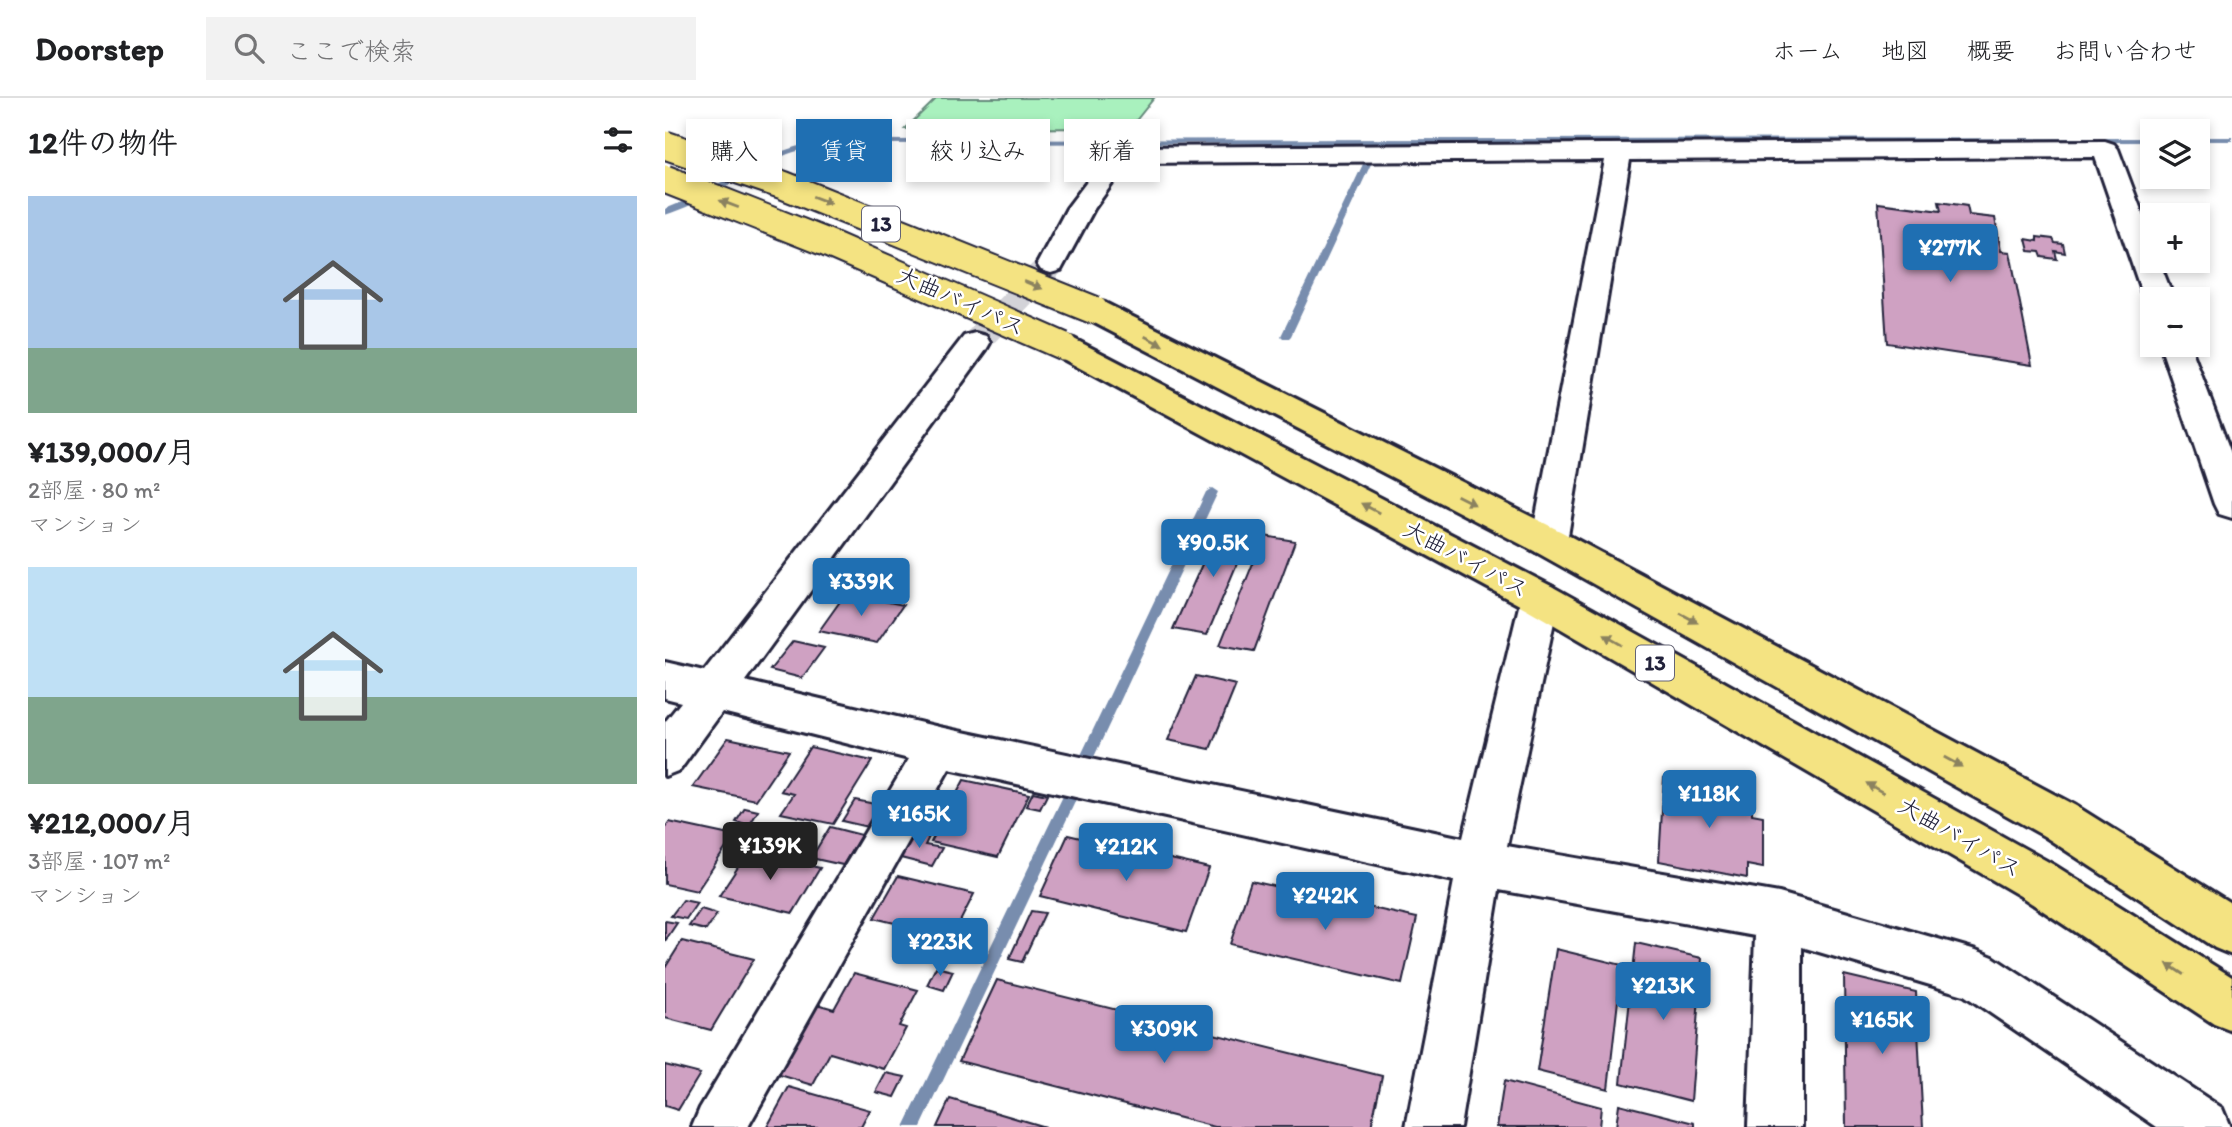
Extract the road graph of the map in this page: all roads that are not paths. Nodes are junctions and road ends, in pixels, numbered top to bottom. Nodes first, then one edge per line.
1 (665, 145) edge
2 (1619, 152) junction
3 (665, 179) edge
4 (1051, 264) tunnel mouth
5 (2155, 287) edge
6 (975, 343) tunnel mouth
7 (2179, 357) edge
8 (2232, 504) edge
9 (1549, 542) junction
10 (1540, 598) junction
11 (665, 680) edge
12 (714, 691) junction
13 (939, 747) junction
14 (665, 756) edge
15 (1480, 864) junction
16 (1779, 917) junction
17 (2232, 931) edge
18 (2232, 1006) edge
19 (719, 1127) edge
20 (1433, 1127) edge
21 (1775, 1127) edge
22 (2203, 1127) edge

1 -> 9 highway, 大曲バイパス / 13, bridge
2 - 4 street
2 - 5 street
2 - 9 street
10 -> 3 highway, 大曲バイパス / 13, bridge
6 - 12 street
7 - 8 street
9 -> 17 highway, 大曲バイパス / 13
10 - 15 street
18 -> 10 highway, 大曲バイパス / 13
11 - 12 street
12 - 13 street
12 - 14 street
13 - 15 street
13 - 19 street
15 - 16 street
15 - 20 street
16 - 21 street
16 - 22 street

